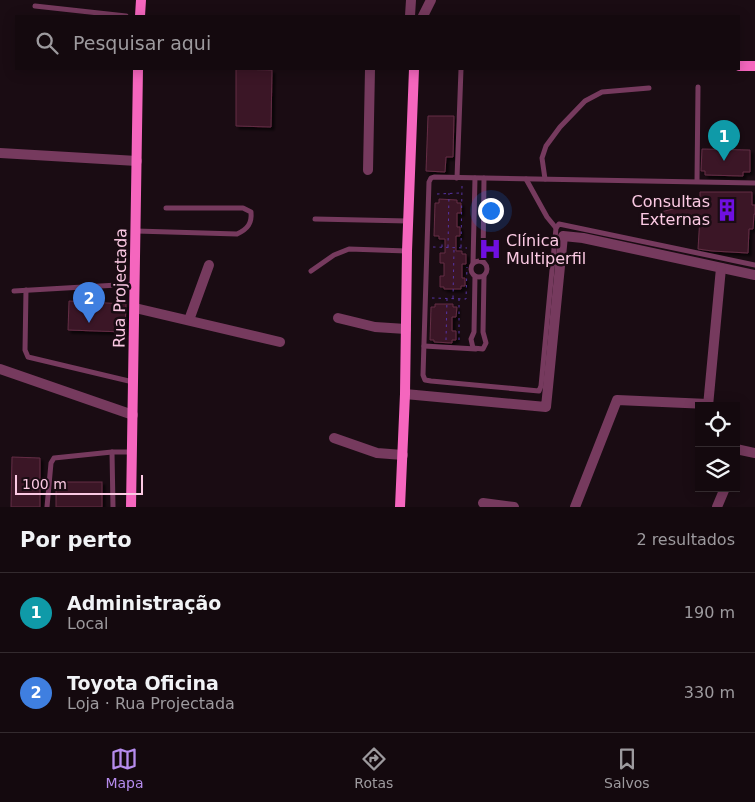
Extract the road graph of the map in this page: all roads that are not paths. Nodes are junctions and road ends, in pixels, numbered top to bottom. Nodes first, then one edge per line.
1 (140, 0) edge
2 (432, 0) edge
3 (35, 6) dead end
4 (117, 15) edge
5 (140, 15) edge
6 (424, 15) edge
7 (740, 66) edge
8 (755, 66) edge
9 (138, 70) edge
10 (370, 70) edge
11 (414, 70) edge
12 (461, 70) edge
13 (698, 87) dead end
14 (649, 88) dead end
15 (0, 153) edge
16 (137, 162) junction
17 (368, 170) dead end
18 (457, 178) junction
19 (476, 178) junction
20 (484, 178) junction
21 (526, 179) junction
22 (545, 179) junction
23 (697, 181) junction
24 (755, 182) edge
25 (166, 208) dead end
26 (315, 219) dead end
27 (408, 221) junction
28 (556, 228) junction
29 (136, 231) junction
30 (407, 251) junction
31 (484, 262) junction
32 (473, 263) junction
33 (209, 265) dead end
34 (755, 265) edge
35 (721, 268) junction
36 (311, 272) dead end
37 (755, 275) edge
38 (474, 276) junction
39 (484, 276) junction
40 (135, 284) junction
41 (26, 290) junction
42 (14, 291) dead end
43 (135, 308) junction
44 (338, 318) dead end
45 (189, 320) junction
46 (406, 330) junction
47 (280, 342) dead end
48 (424, 346) junction
49 (476, 349) junction
50 (0, 369) edge
51 (134, 382) junction
52 (405, 394) junction
53 (708, 402) edge
54 (695, 404) edge
55 (133, 415) junction
56 (334, 438) dead end
57 (740, 450) edge
58 (112, 452) junction
59 (132, 452) junction
60 (755, 453) edge
61 (403, 455) junction
62 (723, 492) edge
63 (483, 503) dead end
64 (47, 507) edge
65 (113, 507) edge
66 (131, 507) edge
67 (400, 507) edge
68 (514, 507) edge
69 (575, 507) edge
70 (717, 507) edge

1 - 5 main road
2 - 6 street
3 - 4 lane
7 - 8 main road
9 - 16 main road, Rua Projectada
10 - 17 street
11 - 27 main road
12 - 18 lane
13 - 23 lane
14 - 22 lane
15 - 16 street
16 - 29 main road, Rua Projectada
18 - 19 lane
18 - 48 lane
19 - 20 lane
19 - 32 lane
20 - 21 lane
20 - 31 lane
21 - 22 lane
21 - 28 lane
22 - 23 lane
23 - 24 lane
25 - 29 lane
26 - 27 lane
27 - 30 main road
28 - 34 lane
28 - 48 lane
29 - 40 main road, Rua Projectada
30 - 36 lane
30 - 46 main road
31 - 32 lane
31 - 39 lane
32 - 38 lane
33 - 45 street
35 - 37 street
35 - 52 street
35 - 53 street
38 - 39 lane
38 - 49 lane
39 - 49 lane
40 - 41 lane
40 - 43 main road, Rua Projectada
41 - 42 lane
41 - 51 lane
43 - 45 street
43 - 51 main road, Rua Projectada
44 - 46 street
45 - 47 street
46 - 52 main road
48 - 49 lane
50 - 55 street
51 - 55 main road, Rua Projectada
52 - 61 main road
54 - 69 street
55 - 59 main road, Rua Projectada
56 - 61 street
57 - 60 street
58 - 59 lane
58 - 64 lane
58 - 65 lane
59 - 66 main road, Rua Projectada
61 - 67 main road
62 - 70 street
63 - 68 street

